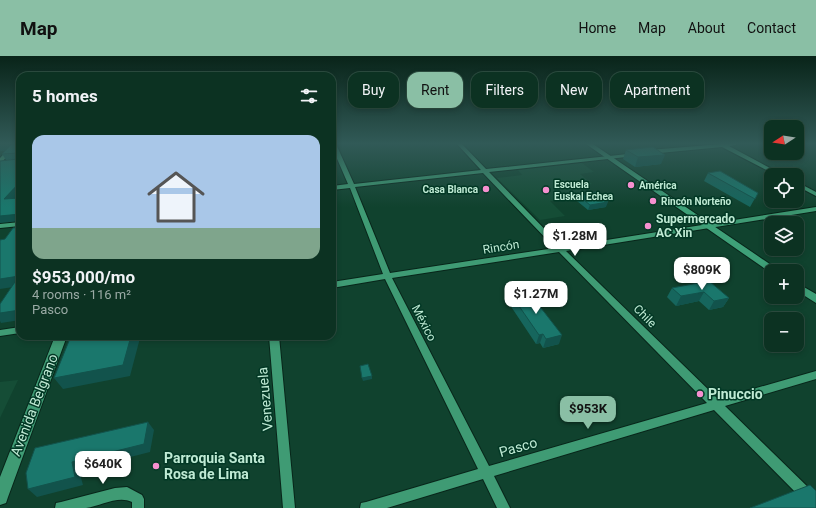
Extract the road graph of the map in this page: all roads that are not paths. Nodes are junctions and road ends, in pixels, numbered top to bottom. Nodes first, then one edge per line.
1 (343, 165) edge
2 (480, 165) edge
3 (528, 165) edge
4 (620, 165) edge
5 (485, 170) junction
6 (352, 186) junction
7 (336, 188) edge
8 (804, 188) edge
9 (816, 194) edge
10 (816, 209) edge
11 (16, 224) edge
12 (708, 225) junction
13 (0, 226) edge
14 (561, 250) junction
15 (766, 264) edge
16 (388, 277) junction
17 (336, 284) edge
18 (804, 291) edge
19 (816, 299) edge
20 (16, 331) edge
21 (0, 333) edge
22 (59, 340) edge
23 (274, 340) edge
24 (816, 375) edge
25 (717, 405) junction
26 (485, 472) junction
27 (0, 497) edge
28 (816, 504) edge
29 (61, 508) edge
30 (138, 508) edge
31 (289, 508) edge
32 (366, 508) edge
33 (504, 508) edge

1 - 6 street, México
2 - 5 street, Chile
3 - 5 street
4 - 12 main road
5 - 6 street
5 - 14 street, Chile
6 - 7 street
6 - 16 street, México
8 - 9 street
10 - 12 street, Rincón
11 - 13 street
12 - 14 street, Rincón
12 - 15 main road
14 - 16 street, Rincón
14 - 25 street, Chile
16 - 17 street, Rincón
16 - 26 street, México
18 - 19 main road
20 - 21 street
22 - 27 main road, Avenida Belgrano
23 - 31 street, Venezuela
24 - 25 street, Pasco
25 - 26 street, Pasco
25 - 28 street, Chile
26 - 32 street, Pasco
26 - 33 street, México
29 - 30 street

